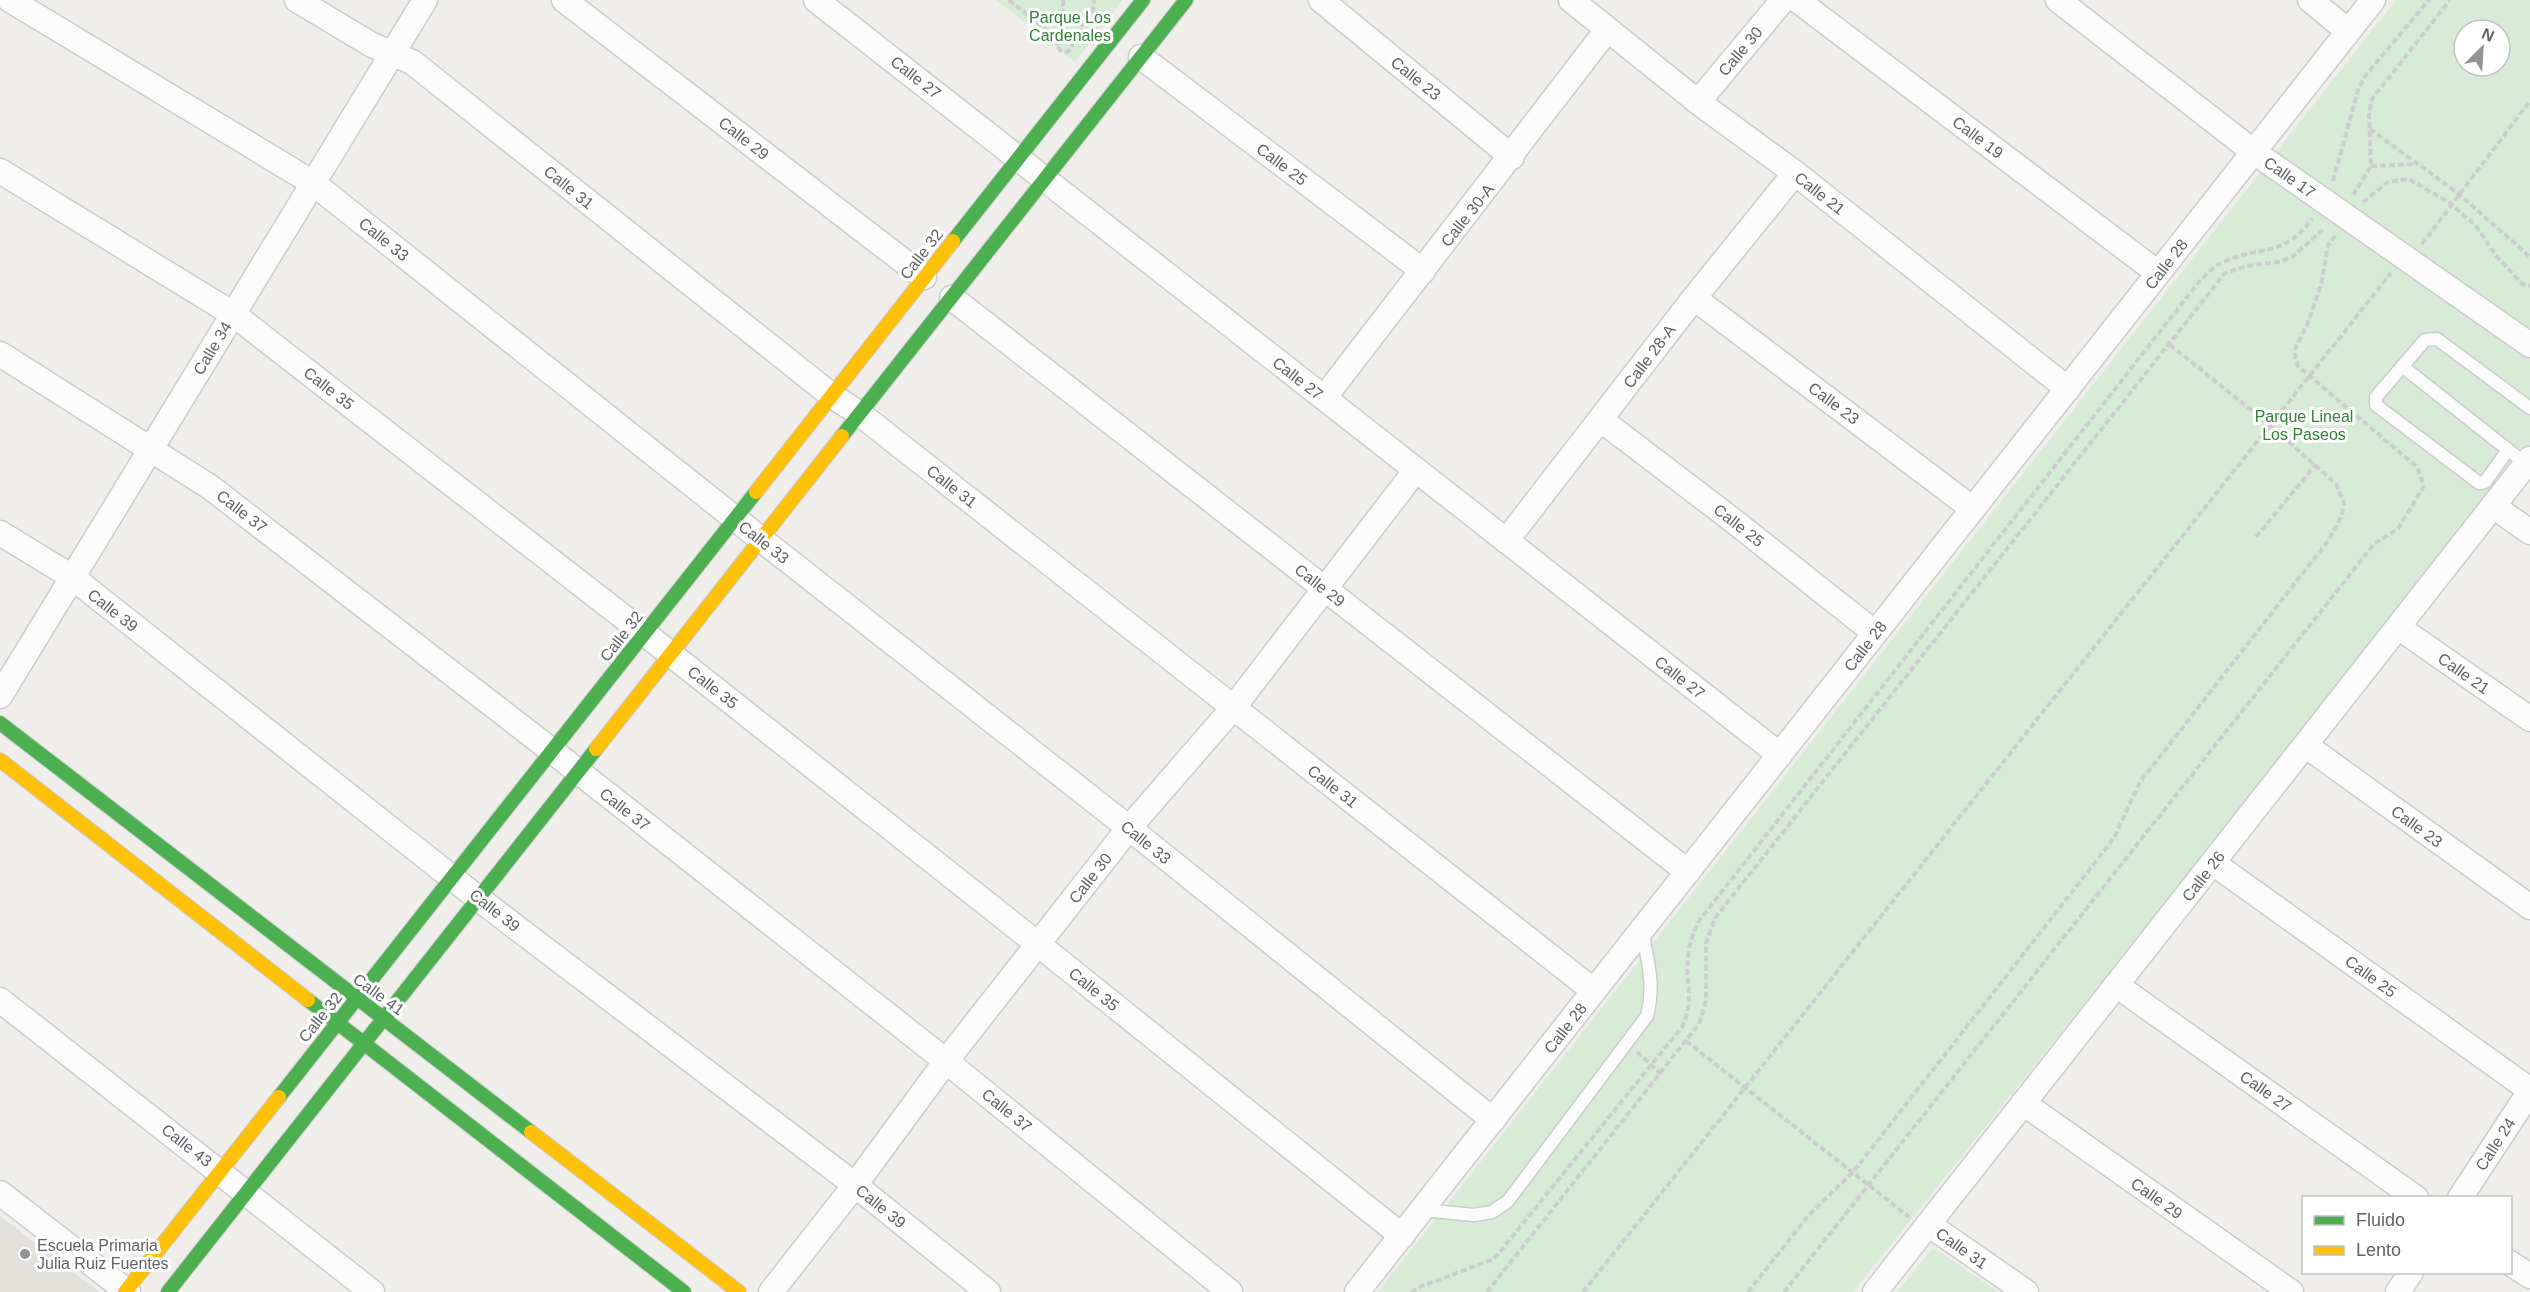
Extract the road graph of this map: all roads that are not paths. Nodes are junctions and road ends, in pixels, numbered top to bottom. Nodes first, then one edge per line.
1 (10, 0) edge
2 (297, 0) edge
3 (425, 0) edge
4 (564, 0) edge
5 (816, 0) edge
6 (1143, 0) edge
7 (1186, 0) edge
8 (1321, 0) edge
9 (1571, 0) edge
10 (1783, 0) edge
11 (1797, 0) edge
12 (2058, 0) edge
13 (2310, 0) edge
14 (2373, 0) edge
15 (1607, 30) junction
16 (2348, 31) junction
17 (393, 53) junction
18 (1141, 57) junction
19 (1698, 102) junction
20 (2254, 152) junction
21 (1018, 157) junction
22 (1512, 157) junction
23 (0, 171) edge
24 (1795, 173) junction
25 (1045, 180) junction
26 (314, 183) junction
27 (1423, 271) junction
28 (2158, 273) junction
29 (924, 277) junction
30 (952, 298) junction
31 (1694, 298) junction
32 (233, 314) junction
33 (2530, 345) edge
34 (0, 354) edge
35 (2402, 366) junction
36 (2068, 389) junction
37 (831, 395) junction
38 (1324, 398) junction
39 (2530, 408) edge
40 (861, 414) junction
41 (1601, 420) junction
42 (151, 448) junction
43 (2521, 458) edge
44 (1416, 470) junction
45 (2493, 506) junction
46 (1973, 509) junction
47 (734, 518) junction
48 (2530, 532) edge
49 (0, 533) edge
50 (762, 540) junction
51 (1506, 541) junction
52 (72, 577) junction
53 (1325, 589) junction
54 (2398, 627) junction
55 (644, 633) junction
56 (1875, 633) junction
57 (671, 654) junction
58 (0, 696) edge
59 (1233, 708) junction
60 (2530, 719) edge
61 (0, 723) edge
62 (2305, 745) junction
63 (551, 750) junction
64 (1780, 755) junction
65 (0, 760) edge
66 (579, 772) junction
67 (1129, 828) junction
68 (2213, 863) junction
69 (1688, 872) junction
70 (452, 877) junction
71 (479, 899) junction
72 (2530, 907) edge
73 (1642, 930) junction
74 (1039, 945) junction
75 (2116, 985) junction
76 (1594, 991) junction
77 (356, 998) junction
78 (0, 1000) edge
79 (385, 1017) junction
80 (337, 1022) junction
81 (364, 1043) junction
82 (946, 1061) junction
83 (2530, 1091) edge
84 (2024, 1103) junction
85 (1493, 1120) junction
86 (220, 1171) junction
87 (855, 1185) junction
88 (0, 1193) edge
89 (246, 1194) junction
90 (2415, 1196) edge
91 (2461, 1196) edge
92 (1422, 1210) junction
93 (1918, 1219) junction
94 (1402, 1236) junction
95 (2512, 1264) edge
96 (2410, 1274) edge
97 (2530, 1276) edge
98 (126, 1292) edge
99 (168, 1292) edge
100 (372, 1292) edge
101 (684, 1292) edge
102 (739, 1292) edge
103 (771, 1292) edge
104 (988, 1292) edge
105 (1230, 1292) edge
106 (1357, 1292) edge
107 (1875, 1292) edge
108 (2026, 1292) edge
109 (2290, 1292) edge
110 (2398, 1292) edge

1 - 26 street, Calle 33
2 - 17 street, Calle 31
3 - 17 street, Calle 34
4 - 29 street, Calle 29
5 - 21 street, Calle 27
6 - 21 street, Calle 32
7 - 18 street
8 - 22 street, Calle 23
9 - 15 street, Calle 21
10 - 19 street, Calle 30
11 - 28 street, Calle 19
12 - 20 street, Calle 17
13 - 16 street
14 - 16 street, Calle 28
15 - 19 street, Calle 21
15 - 22 street, Calle 30-A
16 - 20 street, Calle 28
17 - 26 street, Calle 34
17 - 37 street, Calle 31
18 - 25 street
18 - 27 street, Calle 25
19 - 24 street, Calle 21
20 - 28 street, Calle 28
20 - 33 street, Calle 17
21 - 25 street, Calle 27
21 - 29 street, Calle 32
22 - 27 street, Calle 30-A
23 - 32 street, Calle 35
24 - 31 street, Calle 28-A
24 - 36 street, Calle 21
25 - 30 street
25 - 38 street, Calle 27
26 - 32 street, Calle 34
26 - 47 street, Calle 33
27 - 38 street, Calle 30-A
28 - 36 street, Calle 28
29 - 37 street, Calle 32
30 - 40 street
30 - 53 street, Calle 29
31 - 41 street, Calle 28-A
31 - 46 street, Calle 23
32 - 42 street, Calle 34
32 - 55 street, Calle 35
34 - 42 street, Calle 37
35 - 39 lane
35 - 43 lane
35 - 43 lane
36 - 46 street, Calle 28
37 - 40 street, Calle 31
37 - 47 street, Calle 32
38 - 44 street, Calle 27
40 - 50 street
40 - 59 street, Calle 31
41 - 51 street, Calle 28-A
41 - 56 street, Calle 25
42 - 52 street, Calle 34
42 - 63 street, Calle 37
43 - 45 street, Calle 26
44 - 51 street, Calle 27
44 - 53 street, Calle 30
45 - 48 street
45 - 54 street, Calle 26
46 - 56 street, Calle 28
47 - 50 street, Calle 33
47 - 55 street, Calle 32
49 - 52 street, Calle 39
50 - 57 street
50 - 67 street, Calle 33
51 - 64 street, Calle 27
52 - 58 street, Calle 34
52 - 70 street, Calle 39
53 - 59 street, Calle 30
53 - 69 street, Calle 29
54 - 60 street, Calle 21
54 - 62 street, Calle 26
55 - 57 street, Calle 35
55 - 63 street, Calle 32
56 - 64 street, Calle 28
57 - 66 street
57 - 74 street, Calle 35
59 - 67 street, Calle 30
59 - 76 street, Calle 31
61 - 77 street, Calle 41
62 - 68 street, Calle 26
62 - 72 street, Calle 23
63 - 66 street, Calle 37
63 - 70 street, Calle 32
64 - 69 street, Calle 28
65 - 80 street
66 - 71 street
66 - 82 street, Calle 37
67 - 74 street, Calle 30
67 - 85 street, Calle 33
68 - 75 street, Calle 26
68 - 83 street, Calle 25
69 - 73 street, Calle 28
70 - 71 street, Calle 39
70 - 77 street, Calle 32
71 - 79 street
71 - 87 street, Calle 39
73 - 76 street, Calle 28
73 - 92 lane
74 - 82 street, Calle 30
74 - 94 street, Calle 35
75 - 84 street, Calle 26
75 - 90 street, Calle 27
76 - 85 street, Calle 28
77 - 79 street, Calle 41
77 - 80 street, Calle 32
78 - 86 street, Calle 43
79 - 81 street
79 - 102 street, Calle 41
80 - 81 street
80 - 86 street, Calle 32
81 - 89 street
81 - 101 street
82 - 87 street, Calle 30
82 - 105 street, Calle 37
83 - 91 street, Calle 24
84 - 93 street, Calle 26
84 - 109 street, Calle 29
85 - 92 street, Calle 28
86 - 89 street, Calle 43
86 - 98 street, Calle 32
87 - 103 street, Calle 30
87 - 104 street, Calle 39
88 - 98 street
89 - 99 street
89 - 100 street, Calle 43
92 - 94 street, Calle 28
93 - 107 street, Calle 26
93 - 108 street, Calle 31
94 - 106 street, Calle 28
95 - 97 street
96 - 110 street

